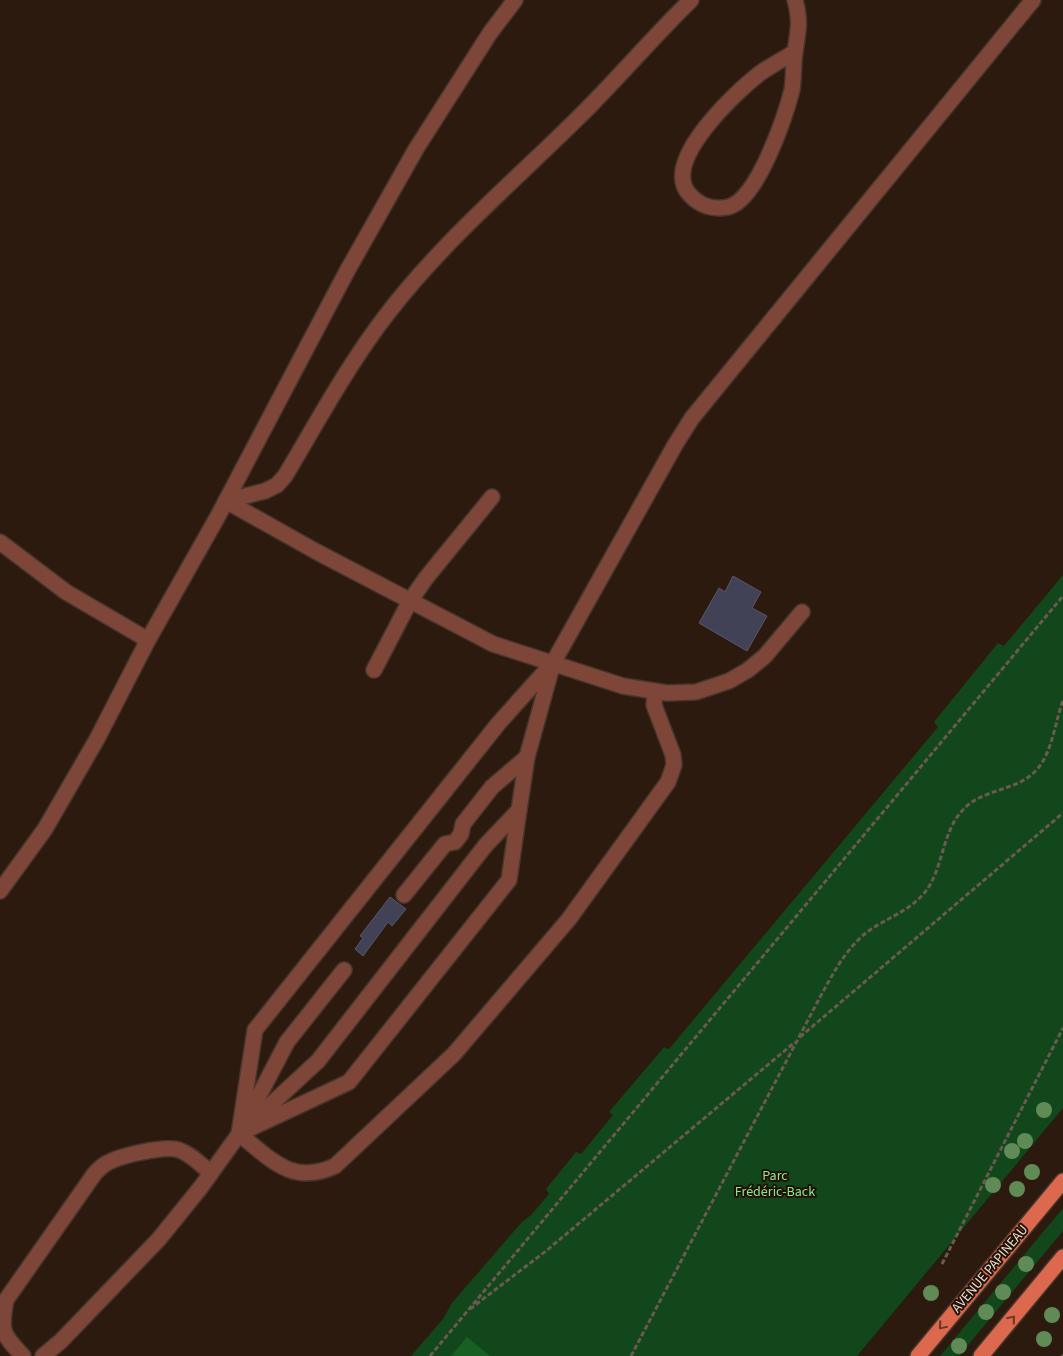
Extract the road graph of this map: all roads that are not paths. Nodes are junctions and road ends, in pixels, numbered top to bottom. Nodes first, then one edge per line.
1 (515, 0) edge
2 (691, 0) edge
3 (795, 0) edge
4 (1033, 0) edge
5 (795, 52) junction
6 (492, 497) dead end
7 (226, 501) junction
8 (0, 542) edge
9 (410, 601) junction
10 (802, 612) dead end
11 (148, 640) junction
12 (553, 663) junction
13 (374, 670) dead end
14 (655, 691) junction
15 (527, 757) junction
16 (519, 810) junction
17 (0, 891) edge
18 (404, 895) dead end
19 (344, 970) dead end
20 (239, 1134) junction
21 (211, 1173) junction
22 (1063, 1181) edge
23 (1063, 1257) edge
24 (23, 1356) edge
25 (43, 1356) edge
26 (918, 1356) edge
27 (981, 1356) edge

1 - 7 lane
2 - 7 lane
3 - 5 lane
4 - 12 lane
5 - 5 lane
6 - 9 lane
7 - 9 lane
7 - 11 lane
8 - 11 lane
9 - 12 lane
9 - 13 lane
10 - 14 lane
11 - 17 lane
12 - 14 lane
12 - 15 lane
12 - 20 lane
14 - 20 lane
15 - 16 lane
15 - 18 lane
16 - 20 lane
16 - 20 lane
19 - 20 lane
20 - 21 lane
21 - 24 lane
21 - 25 lane
22 -> 26 main road, AVENUE PAPINEAU
27 -> 23 main road

